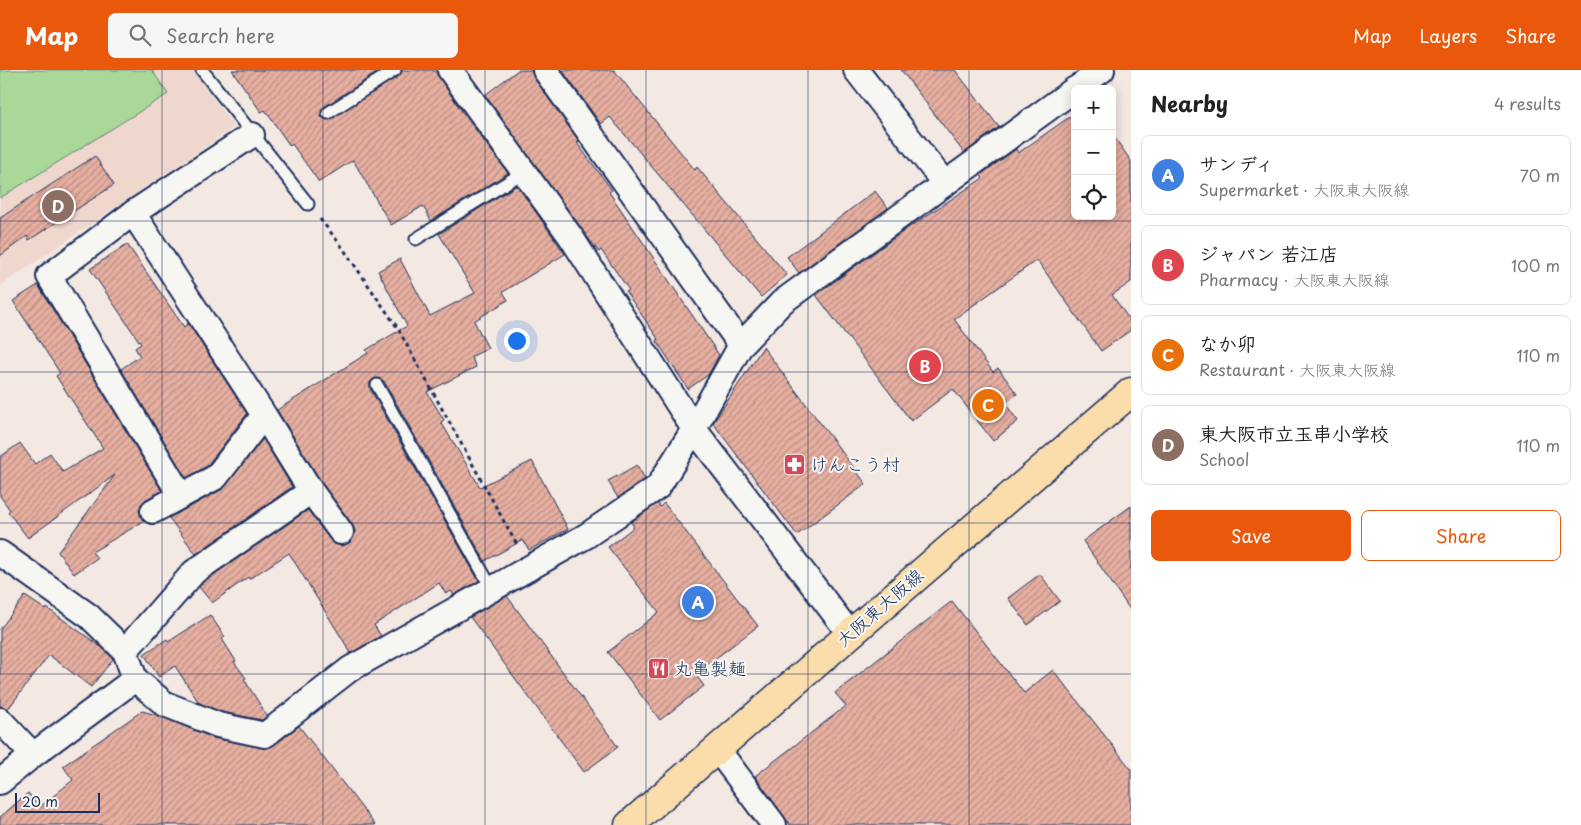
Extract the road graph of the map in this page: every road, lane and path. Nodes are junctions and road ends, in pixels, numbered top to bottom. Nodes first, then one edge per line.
1 (202, 70) edge
2 (395, 70) edge
3 (450, 70) edge
4 (545, 70) edge
5 (856, 70) edge
6 (1102, 70) edge
7 (1081, 85) edge
8 (1071, 92) edge
9 (328, 113) dead end
10 (252, 135) junction
11 (524, 172) junction
12 (944, 184) junction
13 (308, 204) joint
14 (132, 213) junction
15 (416, 239) dead end
16 (741, 345) junction
17 (377, 385) dead end
18 (1131, 392) edge
19 (264, 415) junction
20 (694, 429) junction
21 (310, 491) junction
22 (180, 496) junction
23 (153, 511) dead end
24 (341, 532) dead end
25 (0, 554) edge
26 (530, 568) junction
27 (492, 589) junction
28 (850, 634) junction
29 (125, 651) junction
30 (135, 680) junction
31 (0, 720) edge
32 (718, 750) junction
33 (33, 755) junction
34 (0, 782) edge
35 (630, 825) edge
36 (774, 825) edge

1 - 10 lane
2 - 9 lane
3 - 11 street
4 - 16 street
5 - 12 street
6 - 7 street
8 - 12 street
10 - 13 lane
10 - 14 street
11 - 15 lane
11 - 20 street
12 - 16 street
13 - 26 path
14 - 19 street
14 - 22 street
16 - 20 street
17 - 27 lane
18 - 28 main road, 大阪東大阪線
19 - 21 street
19 - 22 street
20 - 26 street
20 - 28 street
21 - 24 street
21 - 29 street
22 - 23 street
25 - 29 street
26 - 27 street
27 - 30 street
28 - 32 main road, 大阪東大阪線
29 - 30 street
30 - 33 street
31 - 33 street
32 - 35 main road, 大阪東大阪線
32 - 36 street
33 - 34 street

